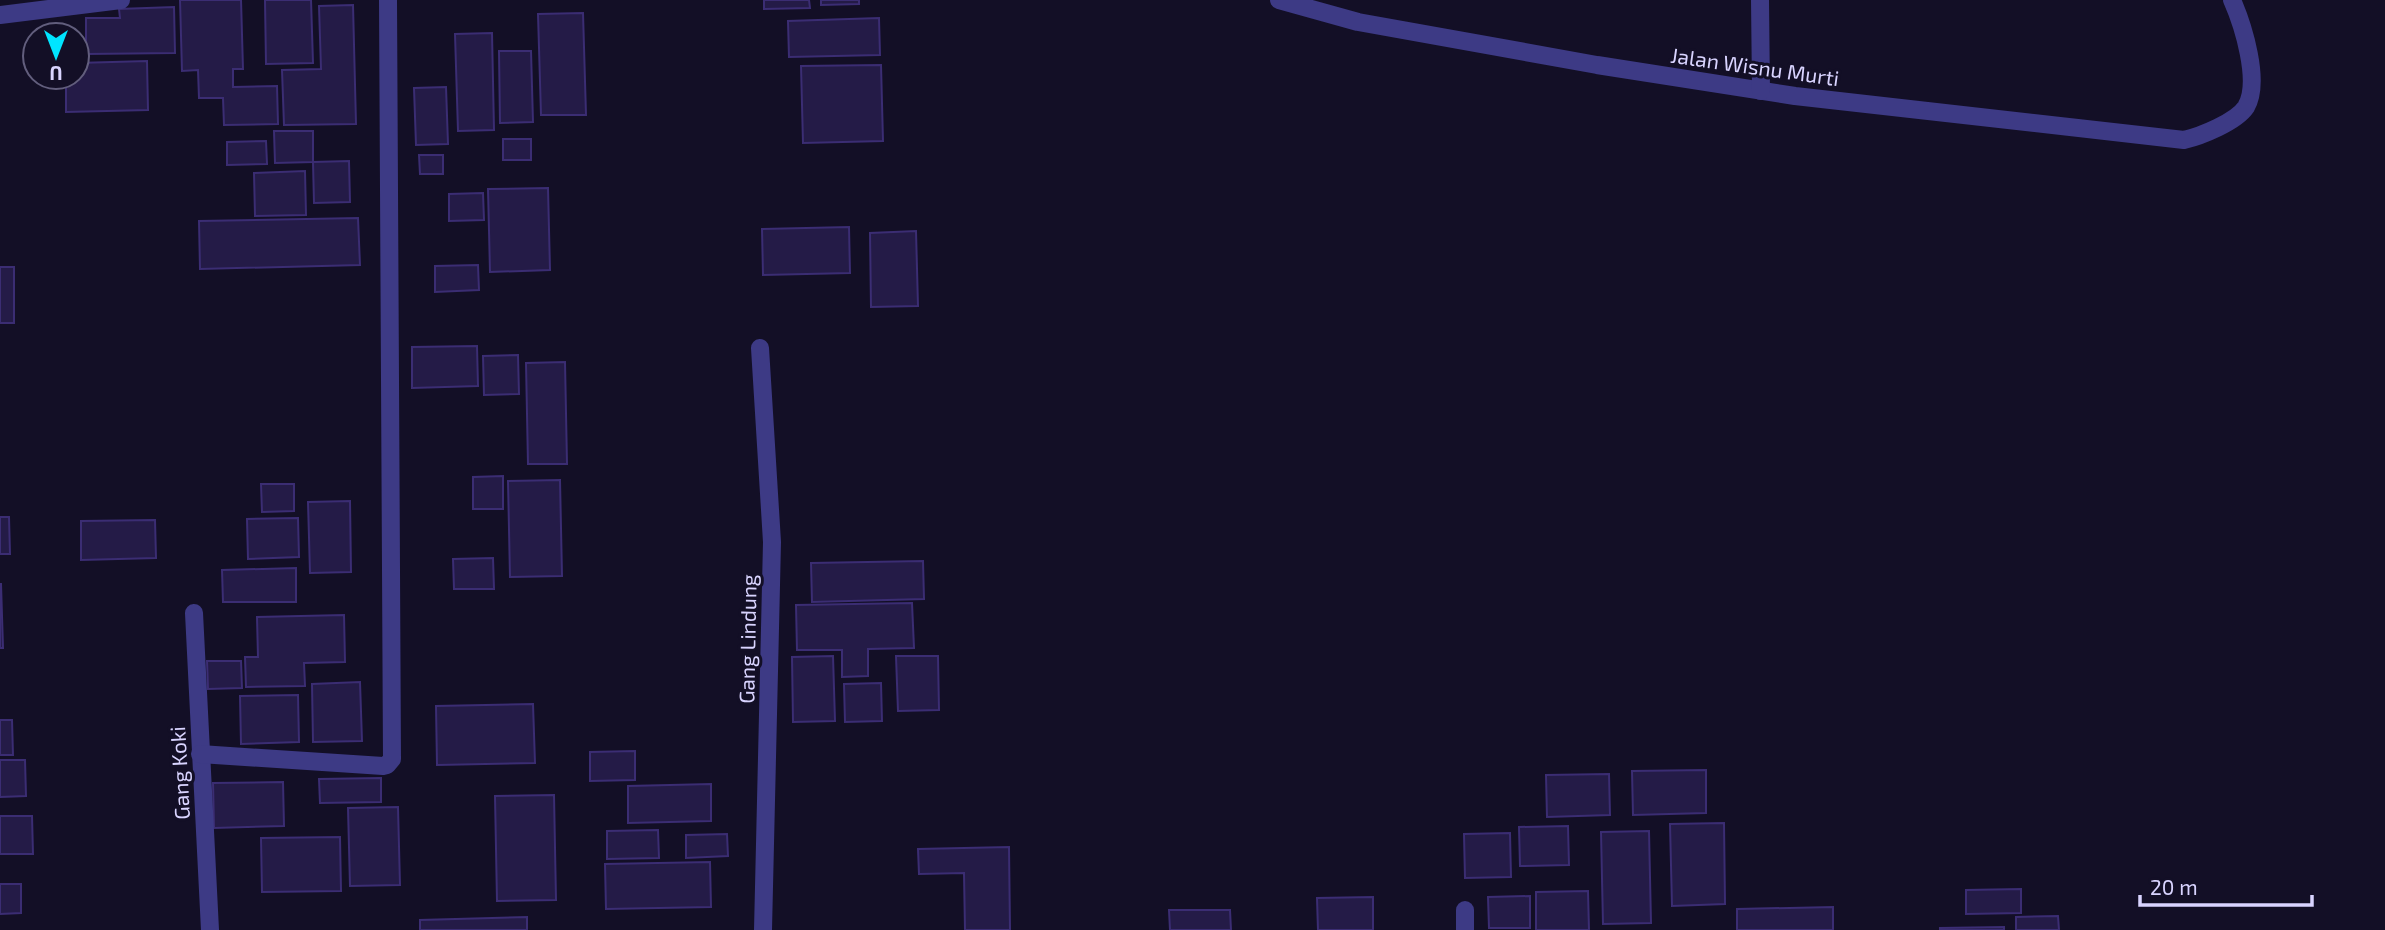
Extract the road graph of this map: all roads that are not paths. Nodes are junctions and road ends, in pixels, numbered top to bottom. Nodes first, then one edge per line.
1 (121, 0) edge
2 (388, 0) edge
3 (1279, 0) edge
4 (1760, 0) edge
5 (2232, 0) edge
6 (0, 15) edge
7 (1761, 91) junction
8 (760, 348) dead end
9 (194, 613) dead end
10 (200, 754) junction
11 (1465, 911) dead end
12 (210, 930) edge
13 (762, 930) edge
14 (1465, 930) edge

1 - 6 street
2 - 10 street
3 - 7 street, Jalan Wisnu Murti
4 - 7 street
5 - 7 street, Jalan Wisnu Murti
8 - 13 street, Gang Lindung
9 - 10 street, Gang Koki
10 - 12 street, Gang Koki
11 - 14 street

